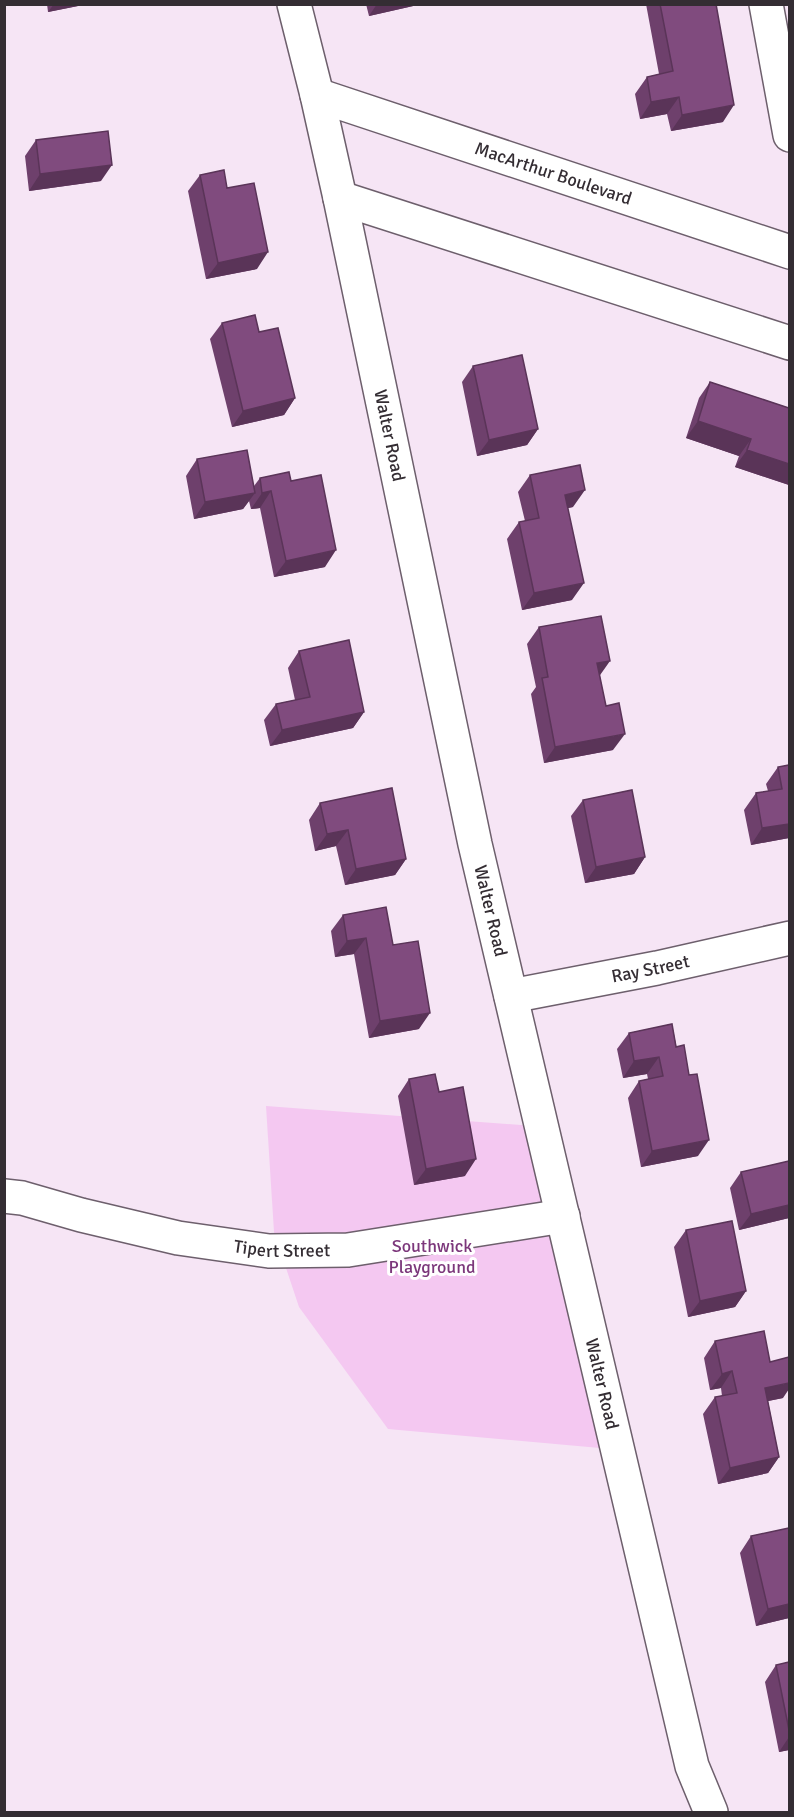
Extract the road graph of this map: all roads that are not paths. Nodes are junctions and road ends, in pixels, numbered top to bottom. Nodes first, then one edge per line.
1 (294, 4) edge
2 (766, 4) edge
3 (317, 95) junction
4 (789, 135) edge
5 (340, 198) junction
6 (789, 252) edge
7 (789, 344) edge
8 (789, 938) edge
9 (511, 996) junction
10 (4, 1196) edge
11 (563, 1216) junction
12 (711, 1812) edge

1 - 3 street, Walter Road
2 - 4 street
3 - 5 street, Walter Road
3 - 6 street, MacArthur Boulevard
5 - 7 street
5 - 9 street, Walter Road
8 - 9 street, Ray Street
9 - 11 street, Walter Road
10 - 11 street, Tipert Street
11 - 12 street, Walter Road

